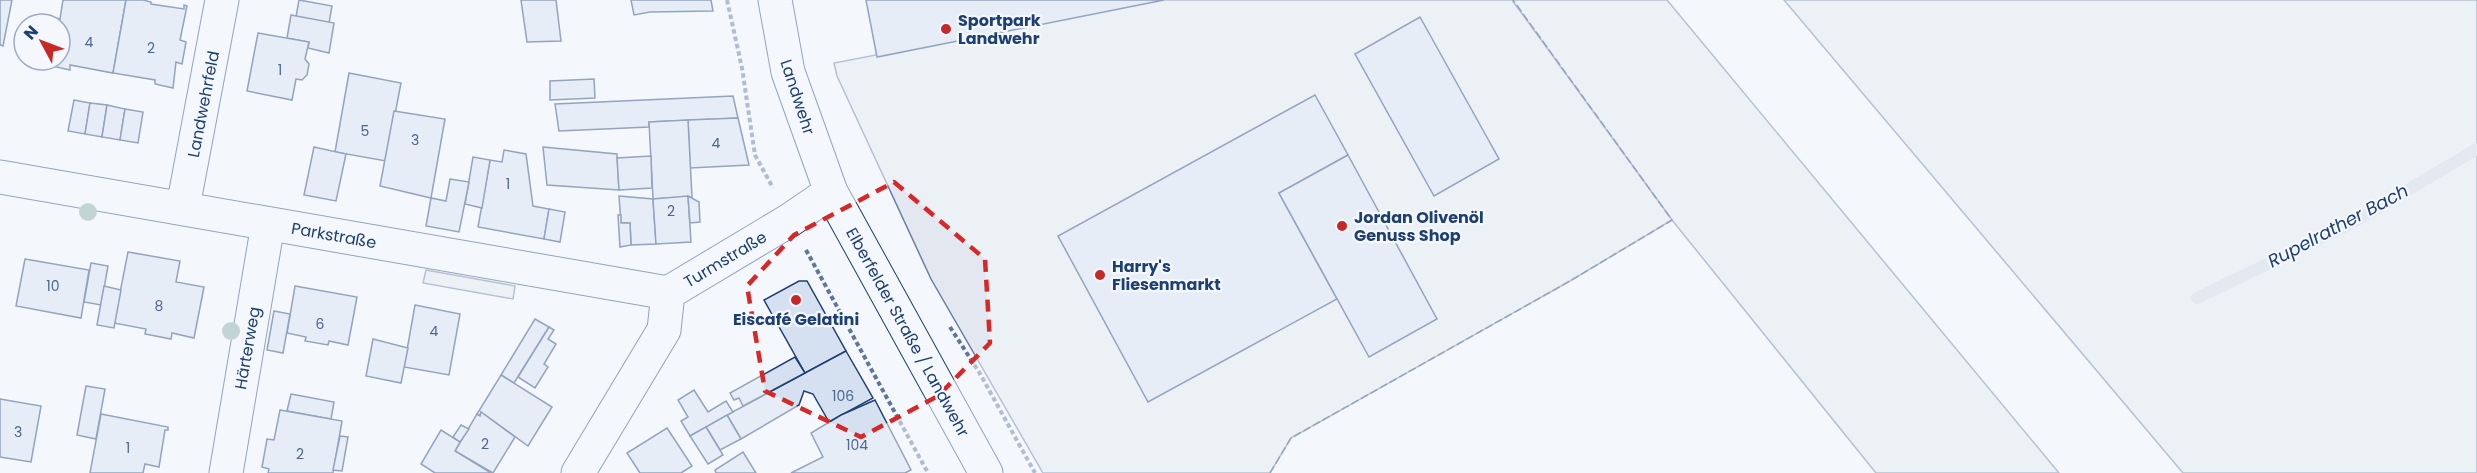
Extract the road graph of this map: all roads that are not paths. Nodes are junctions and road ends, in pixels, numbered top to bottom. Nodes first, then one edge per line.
1 (222, 0) edge
2 (775, 0) edge
3 (0, 177) edge
4 (831, 192) junction
5 (183, 207) junction
6 (268, 224) junction
7 (668, 293) junction
8 (226, 473) edge
9 (578, 473) edge
10 (986, 473) edge

1 - 5 street, Landwehrfeld
2 - 4 street, Landwehr
3 - 5 street, Parkstraße
4 - 7 street, Turmstraße
4 - 10 street, Elberfelder Straße / Landwehr
5 - 6 street, Parkstraße
6 - 7 street, Parkstraße
6 - 8 street, Härterweg
7 - 9 street, Turmstraße

